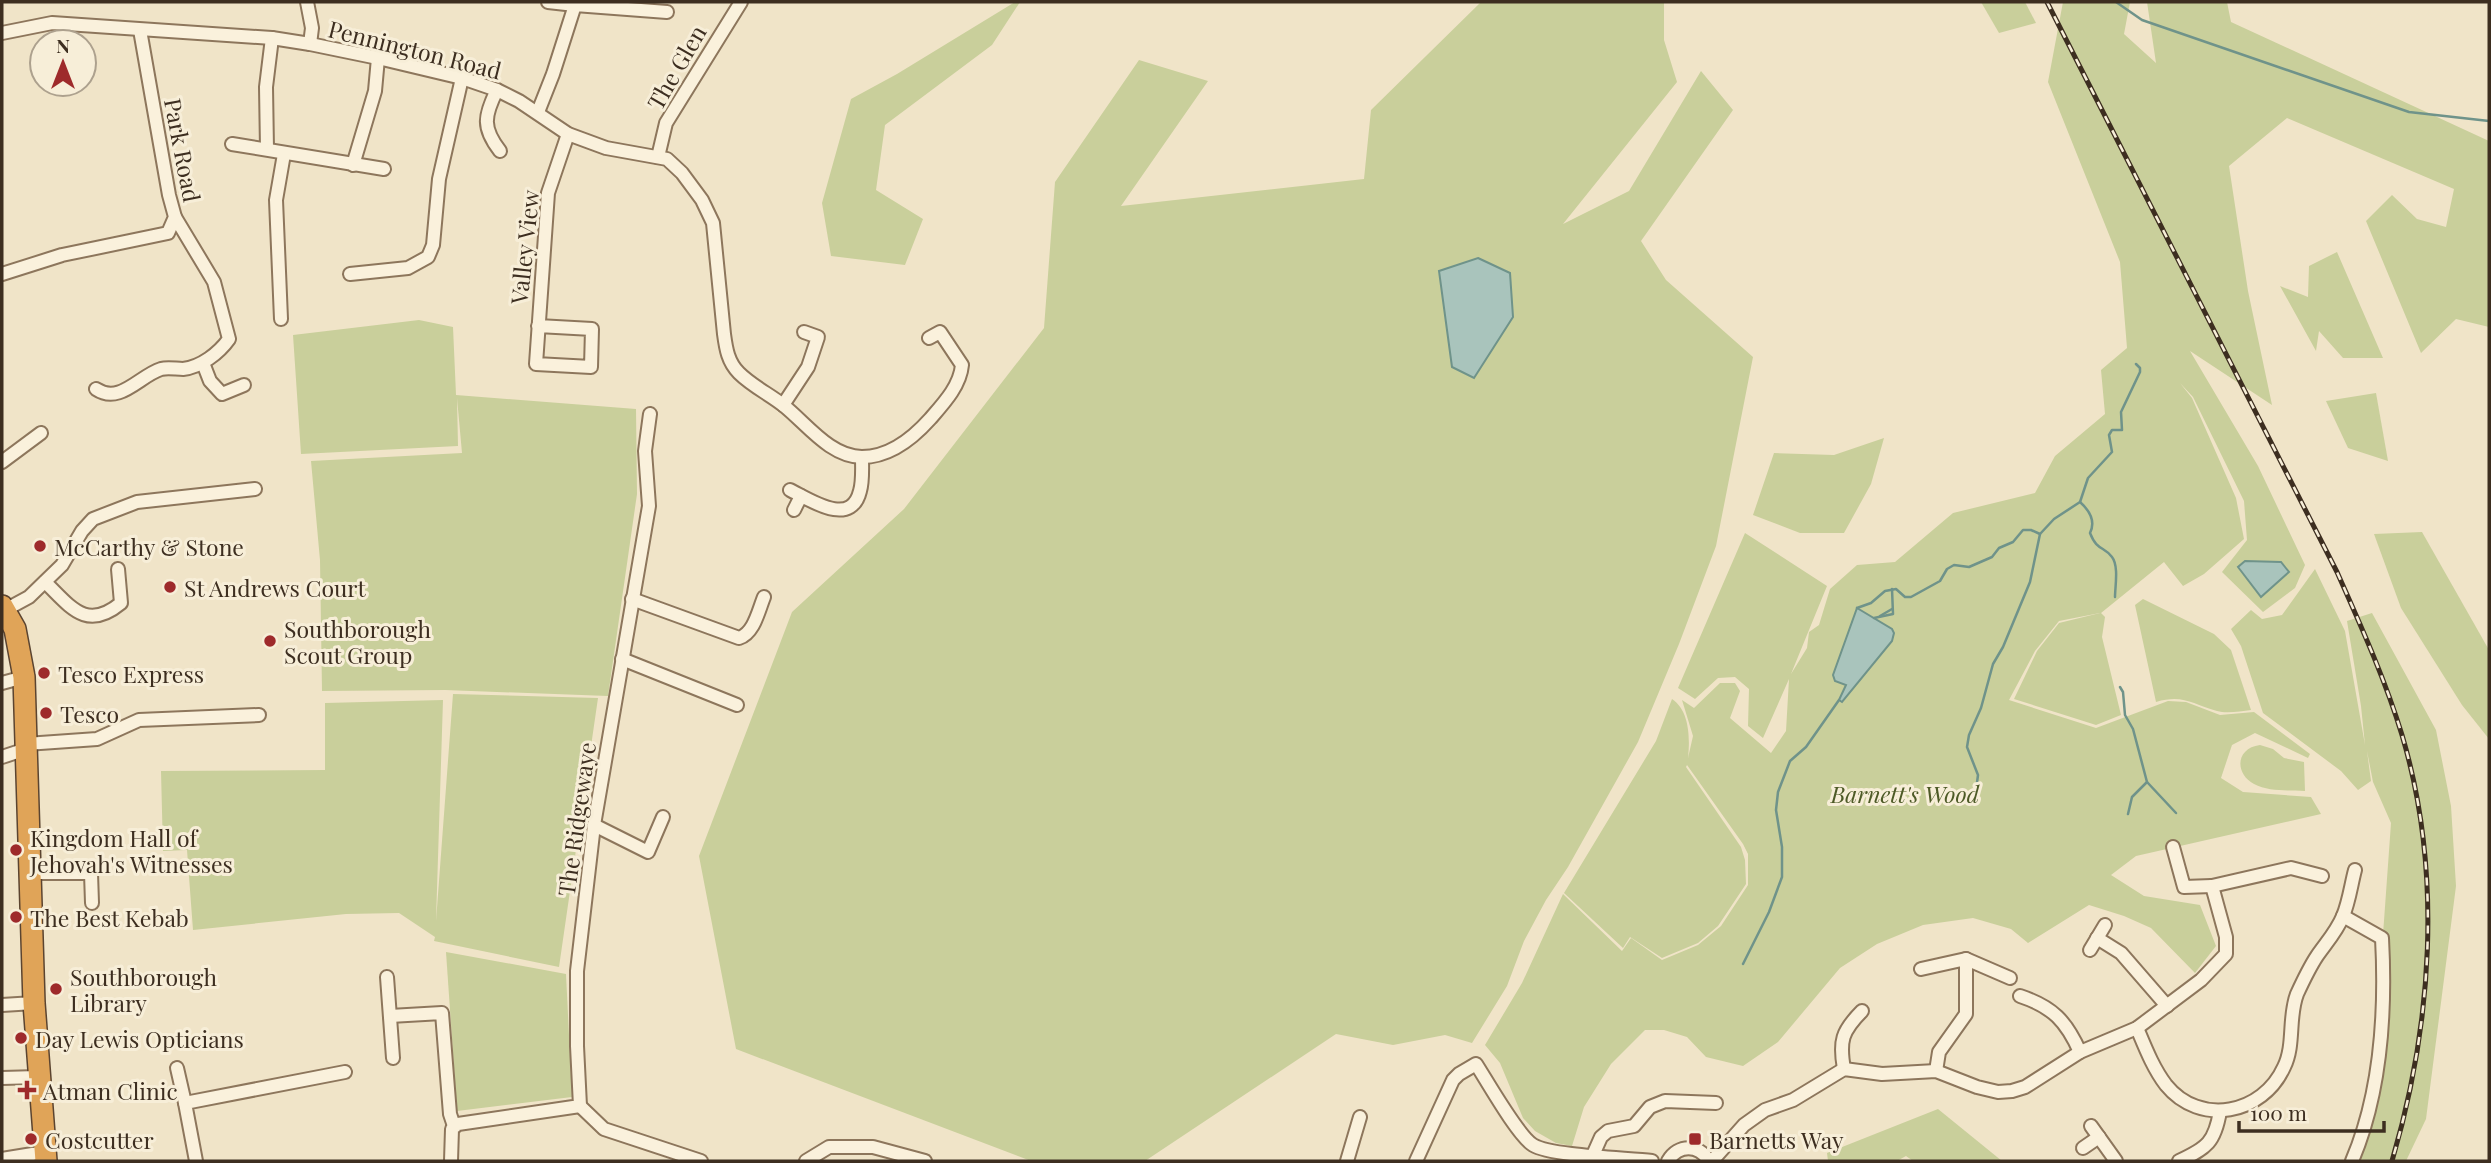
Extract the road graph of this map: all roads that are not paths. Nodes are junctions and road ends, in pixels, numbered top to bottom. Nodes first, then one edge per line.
1 (307, 2) edge
2 (548, 2) edge
3 (741, 2) edge
4 (575, 5) junction
5 (667, 12) dead end
6 (139, 30) junction
7 (2, 33) edge
8 (272, 38) junction
9 (310, 44) junction
10 (378, 58) junction
11 (462, 78) junction
12 (497, 90) junction
13 (537, 112) junction
14 (568, 134) junction
15 (232, 144) dead end
16 (267, 149) junction
17 (500, 151) dead end
18 (284, 154) junction
19 (658, 158) junction
20 (353, 165) junction
21 (383, 169) dead end
22 (175, 217) junction
23 (2, 274) edge
24 (350, 274) dead end
25 (281, 320) dead end
26 (538, 326) junction
27 (804, 332) dead end
28 (929, 338) dead end
29 (203, 363) junction
30 (244, 385) dead end
31 (96, 389) dead end
32 (783, 405) junction
33 (650, 414) dead end
34 (41, 433) dead end
35 (862, 457) junction
36 (2, 462) edge
37 (255, 489) dead end
38 (794, 510) dead end
39 (118, 569) dead end
40 (45, 582) junction
41 (764, 597) dead end
42 (632, 599) junction
43 (3, 608) edge
44 (622, 659) junction
45 (24, 677) junction
46 (2, 683) edge
47 (737, 705) dead end
48 (259, 715) dead end
49 (26, 747) junction
50 (2, 757) edge
51 (663, 817) dead end
52 (594, 825) junction
53 (2173, 847) dead end
54 (2355, 870) dead end
55 (30, 873) junction
56 (2322, 876) dead end
57 (2212, 886) junction
58 (92, 903) dead end
59 (2343, 916) junction
60 (2105, 925) dead end
61 (1966, 960) junction
62 (1920, 969) dead end
63 (387, 977) dead end
64 (2010, 978) dead end
65 (2020, 996) dead end
66 (34, 1003) junction
67 (2, 1005) edge
68 (2167, 1006) junction
69 (1862, 1011) dead end
70 (390, 1016) junction
71 (2137, 1028) junction
72 (2080, 1052) junction
73 (393, 1058) dead end
74 (177, 1068) dead end
75 (1843, 1069) junction
76 (1936, 1071) junction
77 (345, 1072) dead end
78 (38, 1077) junction
79 (2, 1079) edge
80 (185, 1103) junction
81 (1716, 1103) dead end
82 (580, 1106) junction
83 (2220, 1111) junction
84 (1360, 1117) dead end
85 (454, 1126) junction
86 (2091, 1126) dead end
87 (2099, 1137) junction
88 (2083, 1148) dead end
89 (1554, 1151) junction
90 (1593, 1155) junction
91 (46, 1157) edge
92 (2, 1159) edge
93 (196, 1161) edge
94 (450, 1161) edge
95 (701, 1161) edge
96 (806, 1161) edge
97 (925, 1161) edge
98 (1347, 1161) edge
99 (1416, 1161) edge
100 (1544, 1161) edge
101 (1652, 1161) edge
102 (1668, 1161) edge
103 (1711, 1161) edge
104 (2116, 1161) edge
105 (2179, 1161) edge
106 (2351, 1161) edge

1 - 9 street
2 - 4 street
3 - 19 street, The Glen
4 - 5 street
4 - 13 street
6 - 7 street, Pennington Road
6 - 8 street, Pennington Road
6 - 22 street, Park Road
8 - 9 street, Pennington Road
8 - 16 street
9 - 10 street, Pennington Road
10 - 11 street, Pennington Road
10 - 20 street
11 - 12 street, Pennington Road
11 - 24 street
12 - 13 street, Pennington Road
12 - 17 street
13 - 14 street, Pennington Road
14 - 19 street, Pennington Road
14 - 26 street, Valley View
15 - 16 street
16 - 18 street
18 - 20 street
18 - 25 street
19 - 32 street, Pennington Road
20 - 21 street
22 - 23 street, Park Road
22 - 29 street
26 - 26 street, Valley View
27 - 32 street
28 - 35 street
29 - 30 street
29 - 31 street
32 - 35 street, Pennington Road
33 - 42 street, The Ridgewaye
34 - 36 street
35 - 38 street
37 - 40 street
39 - 40 street
40 - 43 street
41 - 42 street
42 - 44 street, The Ridgewaye
43 - 45 highway
44 - 47 street
44 - 52 street, The Ridgewaye
45 - 46 street
45 - 49 highway
48 - 49 street
49 - 50 street
49 - 55 highway
51 - 52 street
52 - 82 street, The Ridgewaye
53 - 57 street
54 - 59 street
55 - 58 street
55 - 66 highway
56 - 57 street
57 - 68 street
59 - 83 street
59 - 106 street
60 - 68 street
61 - 62 street
61 - 64 street
61 - 76 street
63 - 70 street
65 - 72 street
66 - 67 street
66 - 78 highway
68 - 71 street
69 - 75 street
70 - 73 street
70 - 85 street
71 - 72 street
71 - 83 street
72 - 76 street
74 - 80 street
75 - 76 street
75 - 103 street
77 - 80 street
78 - 79 street
78 - 91 highway
80 - 93 street
81 - 90 street
82 - 85 street
82 - 95 street
83 - 105 street
84 - 98 street
85 - 94 street
86 - 87 street
87 - 88 street
87 - 104 street
89 - 90 street
89 - 99 street
89 - 100 street
90 - 101 street
91 - 92 street
96 - 97 street
102 - 103 street

